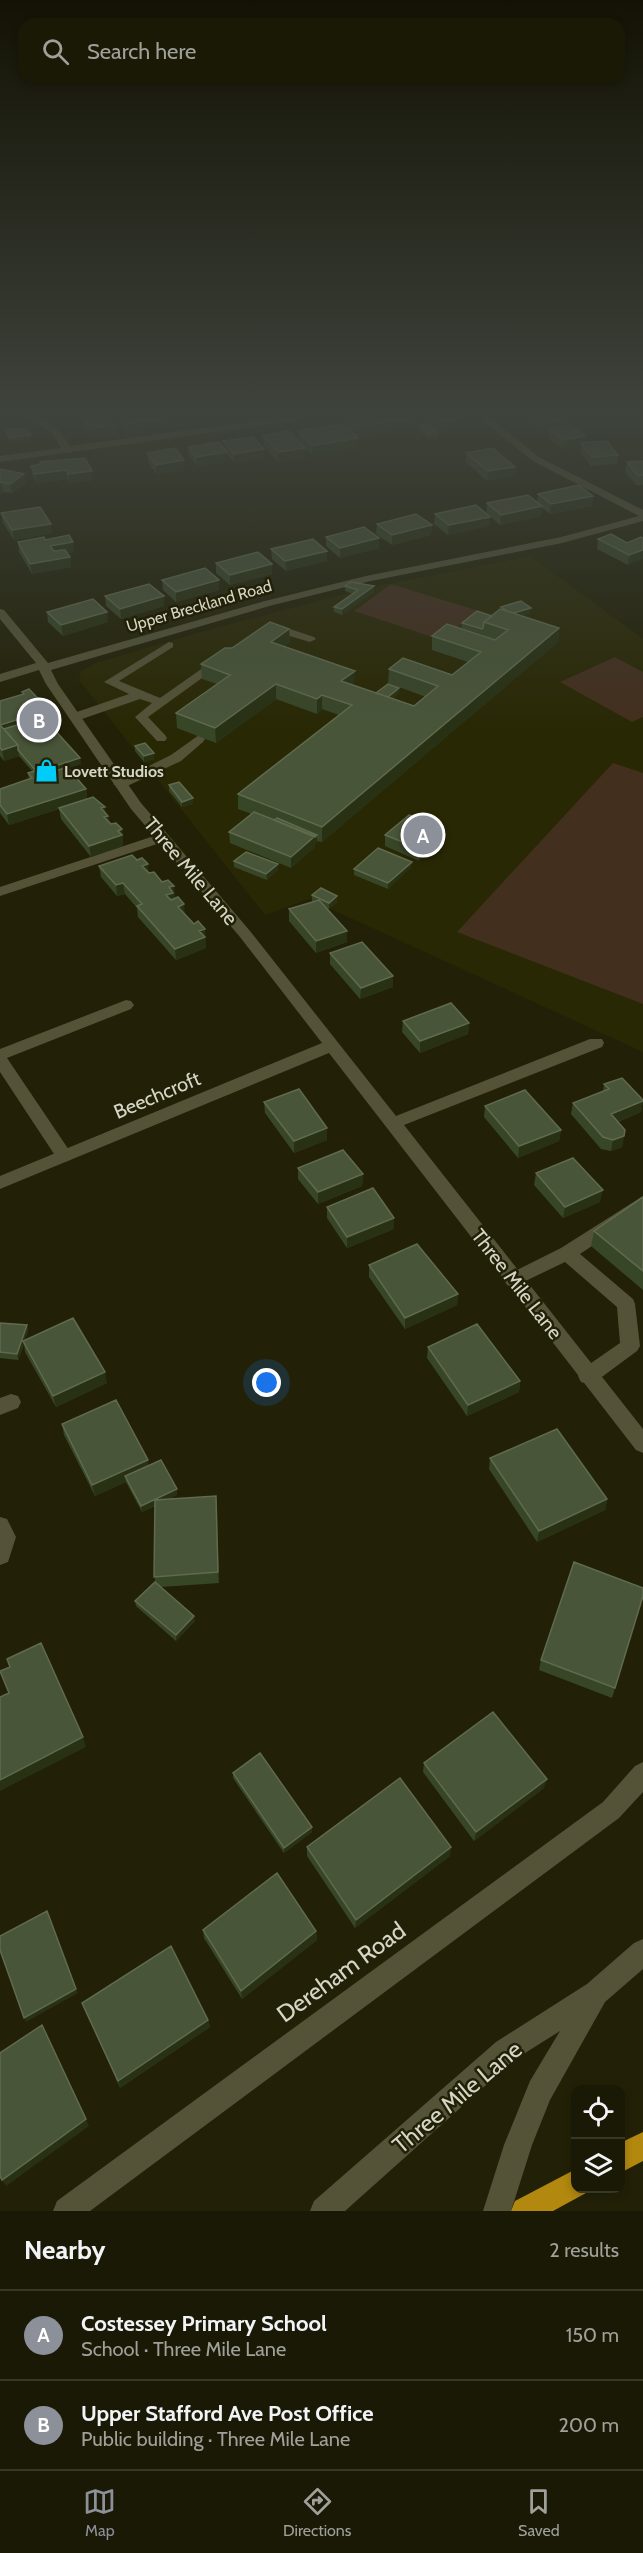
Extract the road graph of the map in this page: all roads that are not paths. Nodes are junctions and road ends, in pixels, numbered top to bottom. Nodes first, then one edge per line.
1 (631, 521) edge
2 (0, 612) edge
3 (262, 632) edge
4 (310, 639) dead end
5 (169, 645) dead end
6 (234, 651) edge
7 (44, 666) junction
8 (0, 678) edge
9 (139, 695) junction
10 (159, 702) junction
11 (75, 717) junction
12 (161, 738) dead end
13 (199, 739) edge
14 (120, 784) junction
15 (162, 838) junction
16 (0, 892) edge
17 (126, 1005) dead end
18 (596, 1043) dead end
19 (330, 1046) junction
20 (0, 1055) edge
21 (0, 1060) edge
22 (391, 1124) junction
23 (64, 1156) junction
24 (0, 1183) edge
25 (643, 1203) edge
26 (567, 1253) junction
27 (513, 1280) junction
28 (588, 1376) junction
29 (643, 1444) edge
30 (0, 1526) edge
31 (0, 1554) edge
32 (643, 1774) edge
33 (643, 1952) edge
34 (596, 1993) junction
35 (643, 2146) edge
36 (625, 2157) edge
37 (571, 2187) edge
38 (67, 2211) edge
39 (324, 2211) edge
40 (497, 2211) edge
41 (525, 2211) edge

1 - 7 street, Upper Breckland Road
2 - 7 street, Three Mile Lane
3 - 4 street
5 - 9 street
6 - 10 street
7 - 8 street, Upper Breckland Road
7 - 11 street, Three Mile Lane
9 - 10 street
9 - 11 street
10 - 12 street
11 - 14 street, Three Mile Lane
13 - 14 street
14 - 15 street, Three Mile Lane
15 - 16 street
15 - 19 street, Three Mile Lane
17 - 20 street
18 - 22 street
19 - 22 street, Three Mile Lane
19 - 23 street, Beechcroft
21 - 23 street
22 - 27 street, Three Mile Lane
23 - 24 street, Beechcroft
25 - 26 street
26 - 27 street
26 - 28 street
27 - 28 street, Three Mile Lane
28 - 29 street, Three Mile Lane
30 - 31 street
32 - 38 street, Dereham Road
33 - 34 street, Three Mile Lane
34 - 39 street, Three Mile Lane
34 - 40 street, Three Mile Lane
35 - 36 highway
37 - 41 highway

